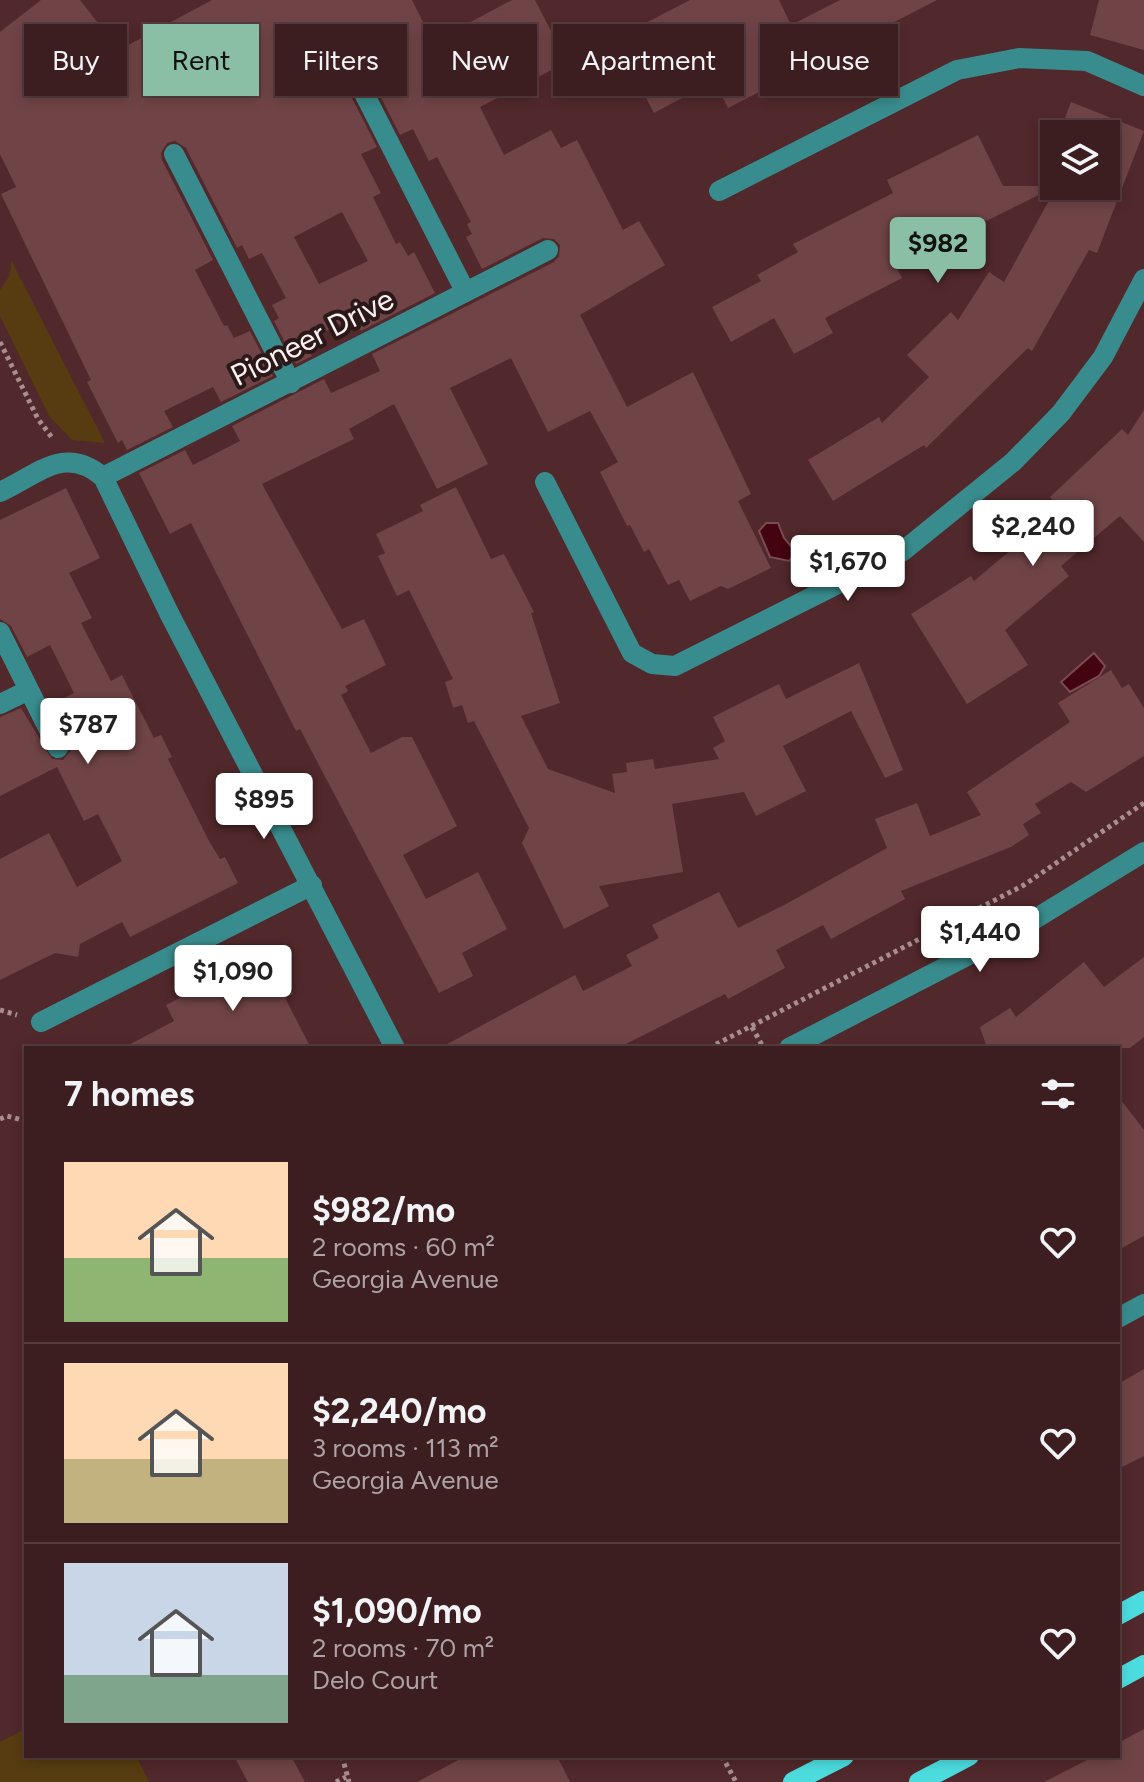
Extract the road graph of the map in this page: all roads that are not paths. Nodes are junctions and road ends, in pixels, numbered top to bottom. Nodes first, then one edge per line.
1 (1144, 86) edge
2 (365, 96) edge
3 (174, 154) dead end
4 (719, 191) dead end
5 (548, 250) dead end
6 (1144, 279) edge
7 (465, 291) junction
8 (291, 383) junction
9 (103, 477) junction
10 (545, 482) dead end
11 (0, 492) edge
12 (0, 632) edge
13 (29, 690) junction
14 (0, 704) edge
15 (58, 748) dead end
16 (1144, 852) edge
17 (312, 885) junction
18 (41, 1022) dead end
19 (394, 1046) edge
20 (793, 1046) edge
21 (1144, 1304) edge
22 (1120, 1317) edge
23 (1144, 1601) edge
24 (1120, 1614) edge
25 (1144, 1665) edge
26 (1120, 1678) edge
27 (840, 1758) edge
28 (965, 1758) edge
29 (793, 1782) edge
30 (919, 1782) edge

1 - 4 street
2 - 7 street
3 - 8 street
5 - 7 street, Pioneer Drive
6 - 10 street
7 - 8 street, Pioneer Drive
8 - 9 street, Pioneer Drive
9 - 11 street
9 - 17 street
12 - 13 street
13 - 14 street
13 - 15 street
16 - 20 street
17 - 18 street
17 - 19 street
21 - 22 street
23 - 24 main road
25 - 26 main road
27 - 29 main road
28 - 30 main road

